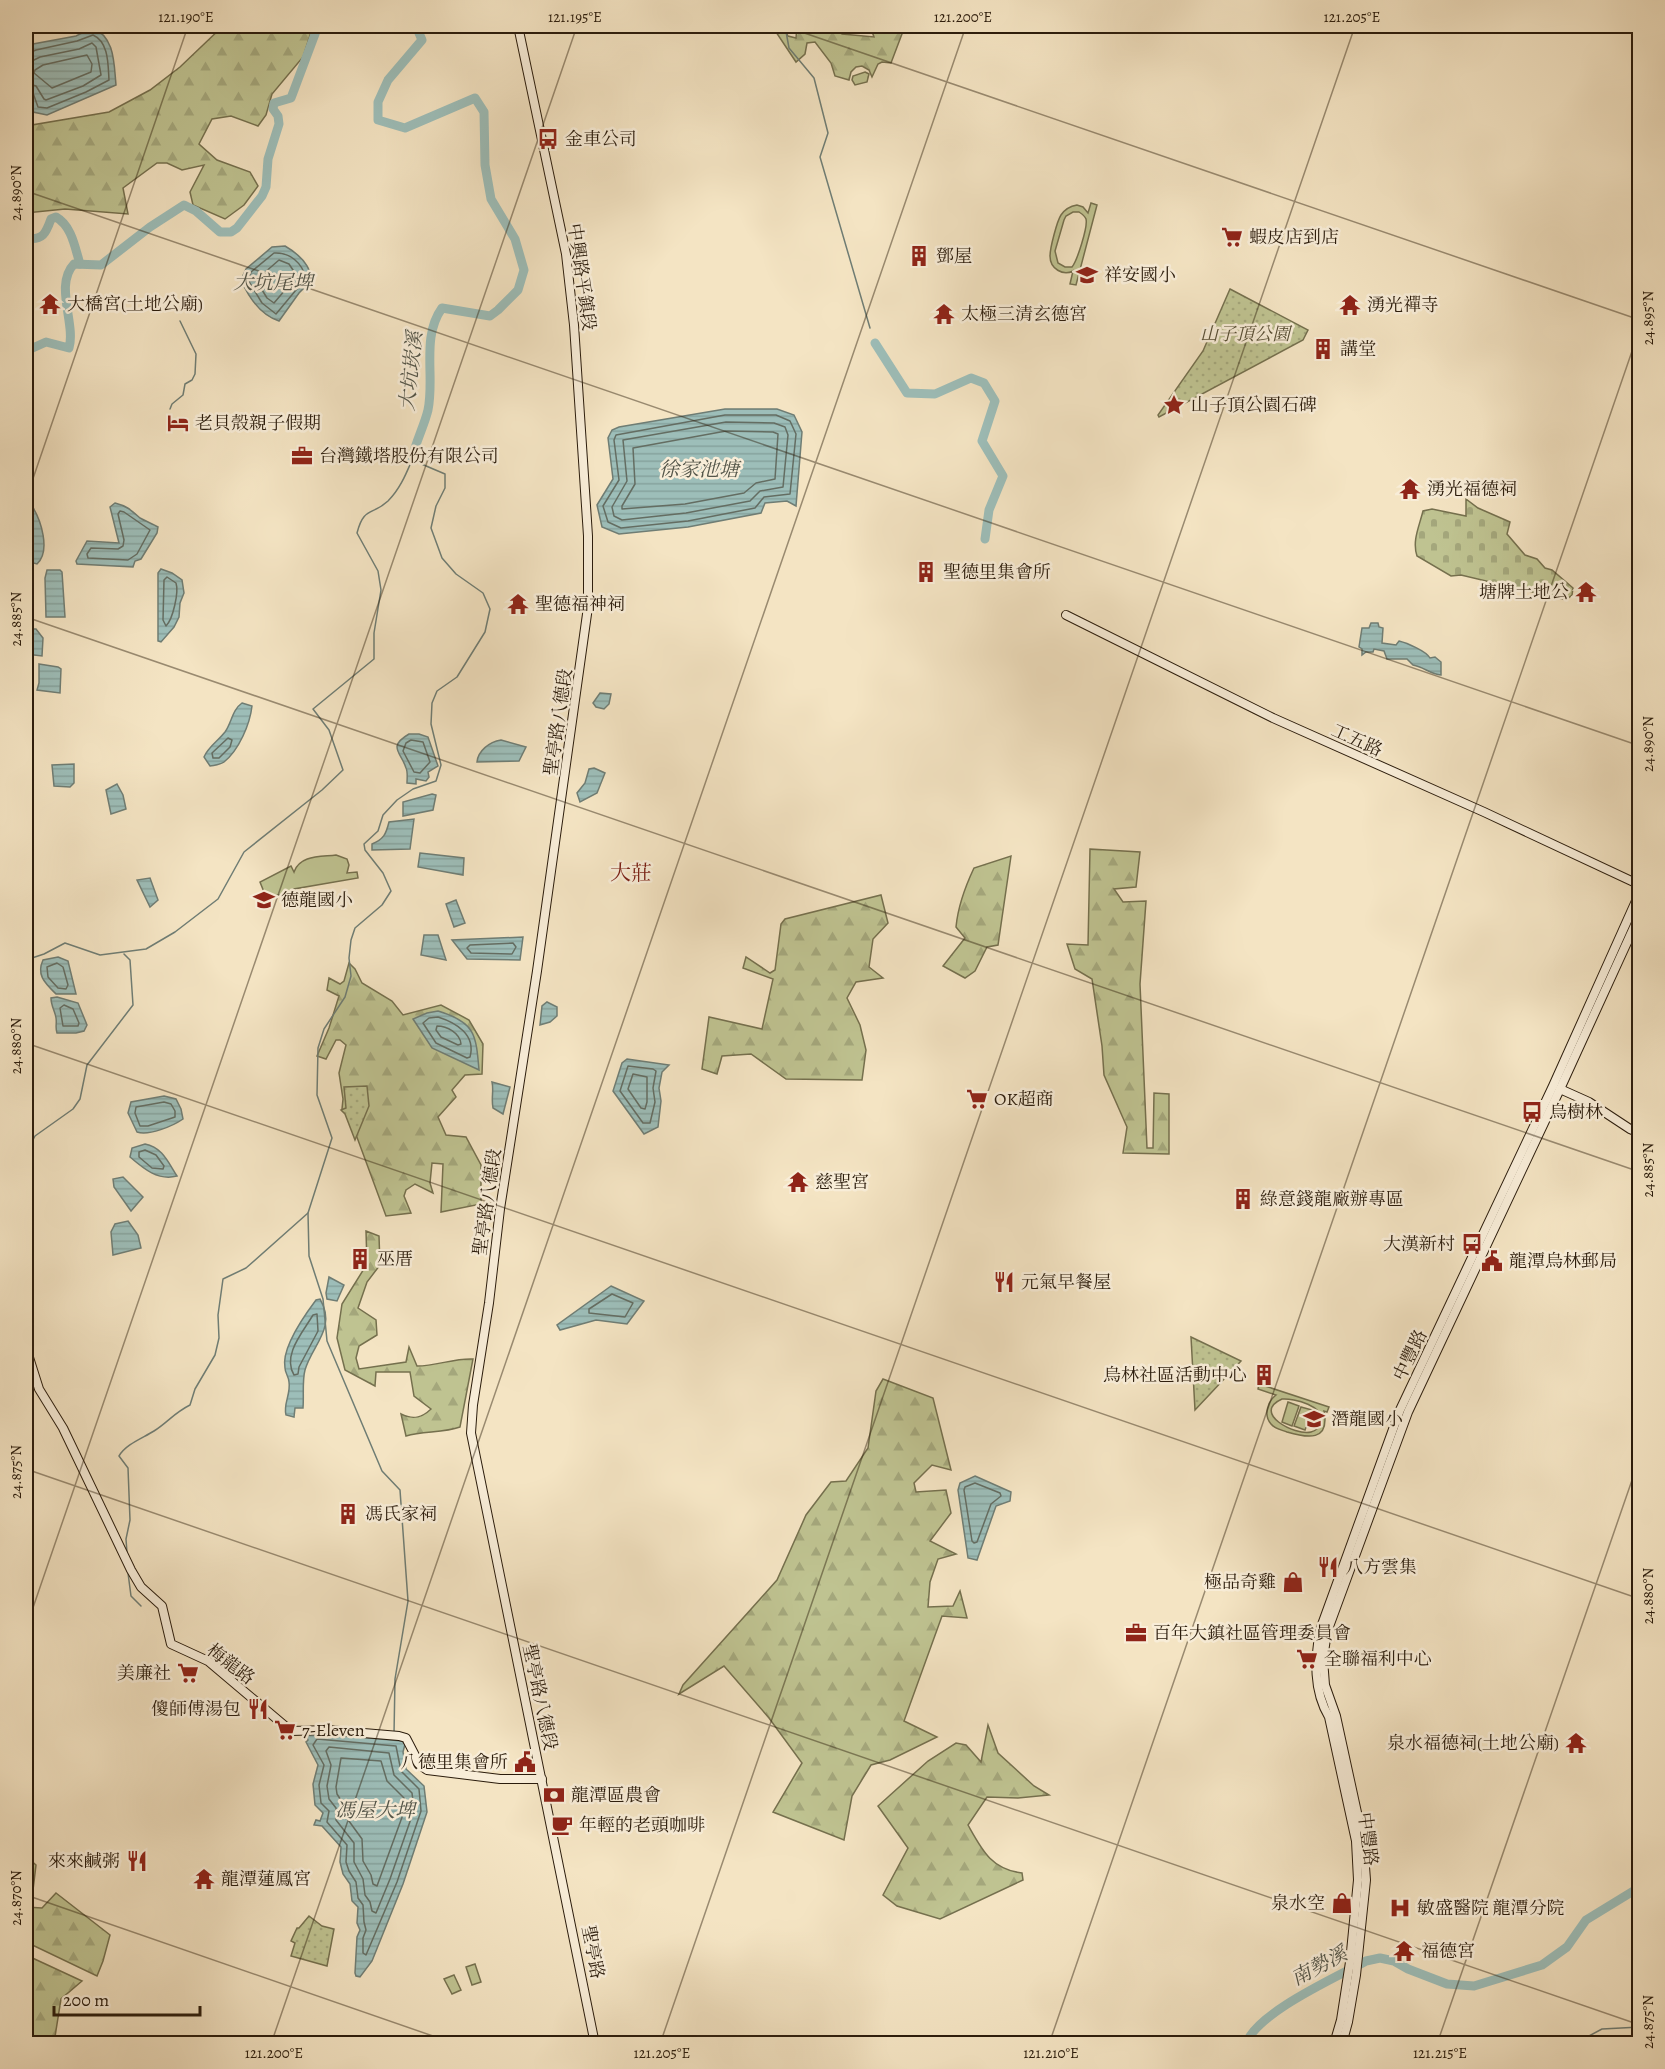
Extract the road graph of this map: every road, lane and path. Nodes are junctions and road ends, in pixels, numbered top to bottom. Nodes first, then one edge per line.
1 (518, 26) edge
2 (588, 536) joint
3 (1066, 615) dead end
4 (1640, 885) edge
5 (1640, 892) edge
6 (1640, 914) edge
7 (1560, 1089) junction
8 (1640, 1133) edge
9 (26, 1348) edge
10 (542, 1779) junction
11 (561, 1867) joint
12 (1354, 1961) junction
13 (1352, 1977) junction
14 (595, 2043) edge
15 (1334, 2043) edge
16 (1342, 2043) edge

1 - 2 street, 中興路平鎮段
2 - 10 street, 聖亭路八德段
3 - 4 street, 工五路
5 - 12 street, 中豐路
6 - 7 street, 中豐路
7 - 8 street
7 - 12 street, 中豐路
9 - 10 street, 梅龍路
10 - 11 street, 聖亭路八德段
11 - 14 street, 聖亭路
12 - 13 street
13 - 15 street
13 - 16 street

